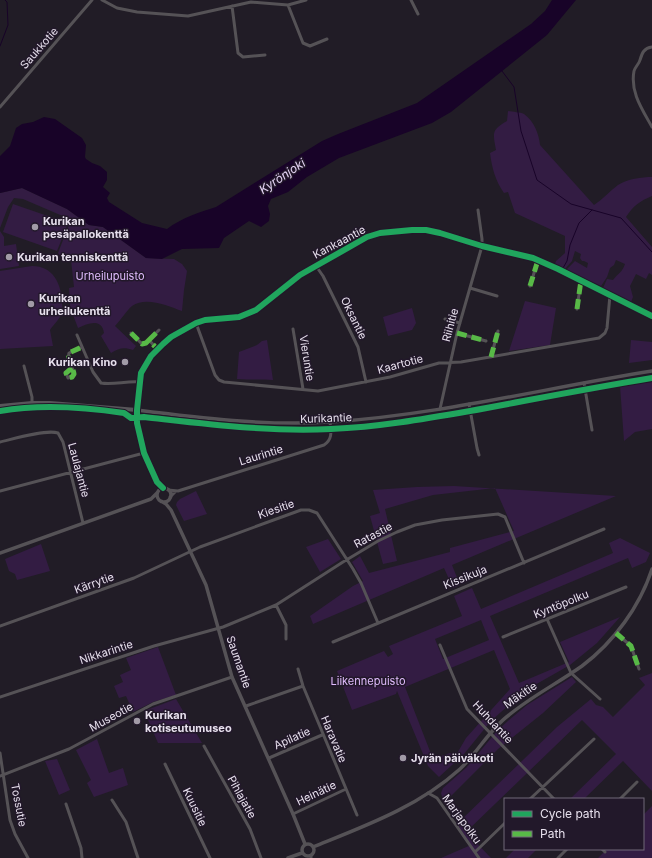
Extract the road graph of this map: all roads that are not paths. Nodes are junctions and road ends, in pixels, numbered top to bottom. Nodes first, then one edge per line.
1 (92, 0) edge
2 (102, 0) edge
3 (306, 0) edge
4 (412, 0) edge
5 (288, 5) junction
6 (232, 6) junction
7 (418, 14) dead end
8 (327, 39) dead end
9 (652, 47) edge
10 (265, 56) dead end
11 (0, 107) edge
12 (652, 127) edge
13 (478, 210) dead end
14 (482, 246) junction
15 (538, 260) junction
16 (316, 266) junction
17 (581, 280) junction
18 (530, 286) dead end
19 (470, 288) junction
20 (610, 295) junction
21 (497, 296) dead end
22 (576, 309) dead end
23 (652, 316) edge
24 (445, 319) dead end
25 (196, 323) junction
26 (460, 323) junction
27 (293, 329) dead end
28 (159, 330) dead end
29 (498, 331) dead end
30 (131, 333) dead end
31 (457, 333) junction
32 (77, 335) dead end
33 (149, 340) junction
34 (486, 341) dead end
35 (82, 347) junction
36 (158, 350) junction
37 (491, 357) junction
38 (450, 363) junction
39 (24, 366) dead end
40 (72, 368) dead end
41 (652, 371) edge
42 (139, 382) junction
43 (366, 382) junction
44 (584, 383) junction
45 (303, 389) junction
46 (32, 403) junction
47 (469, 404) junction
48 (0, 406) edge
49 (440, 409) junction
50 (137, 410) junction
51 (330, 422) junction
52 (592, 430) dead end
53 (0, 442) edge
54 (144, 453) junction
55 (479, 455) dead end
56 (70, 472) junction
57 (157, 482) junction
58 (163, 488) junction
59 (168, 490) junction
60 (178, 490) junction
61 (0, 491) edge
62 (157, 492) junction
63 (170, 498) junction
64 (151, 499) junction
65 (160, 501) junction
66 (169, 507) junction
67 (84, 523) junction
68 (604, 529) dead end
69 (191, 551) junction
70 (0, 553) edge
71 (347, 560) junction
72 (524, 562) junction
73 (652, 571) edge
74 (626, 587) dead end
75 (276, 605) junction
76 (547, 619) junction
77 (378, 623) junction
78 (0, 626) edge
79 (218, 628) junction
80 (616, 633) junction
81 (504, 638) dead end
82 (286, 639) dead end
83 (333, 642) dead end
84 (440, 645) dead end
85 (298, 668) dead end
86 (639, 670) dead end
87 (571, 673) junction
88 (232, 677) junction
89 (303, 686) junction
90 (0, 697) edge
91 (600, 699) dead end
92 (246, 706) junction
93 (490, 733) junction
94 (322, 734) junction
95 (594, 739) dead end
96 (204, 746) dead end
97 (0, 753) edge
98 (269, 758) junction
99 (164, 764) dead end
100 (2, 774) edge
101 (637, 782) dead end
102 (542, 787) junction
103 (346, 789) junction
104 (428, 793) junction
105 (531, 798) edge
106 (553, 798) edge
107 (621, 798) edge
108 (112, 800) dead end
109 (66, 804) dead end
110 (293, 814) junction
111 (357, 815) dead end
112 (504, 824) edge
113 (305, 844) junction
114 (314, 848) junction
115 (566, 850) edge
116 (475, 852) junction
117 (302, 853) junction
118 (311, 857) edge
119 (28, 858) edge
120 (82, 858) edge
121 (138, 858) edge
122 (210, 858) edge
123 (261, 858) edge
124 (288, 858) edge
125 (479, 858) edge
126 (558, 858) edge

1 - 11 street, Saukkotie
2 - 6 street
3 - 5 street
4 - 7 street
5 - 6 street
5 - 8 street
6 - 10 street
9 - 12 street
13 - 14 street
14 - 15 street, Kankaantie
14 - 16 street, Kankaantie
14 - 19 street, Riihitie
15 - 17 street, Kankaantie
15 - 18 street
16 - 25 street, Kankaantie
16 - 43 street, Oksantie
17 - 20 street, Kankaantie
17 - 22 street
19 - 21 street
19 - 26 street, Riihitie
20 - 23 street, Kankaantie
20 - 37 street, Kaartotie
24 - 26 street
25 - 36 street, Kankaantie
25 - 45 street, Kaartotie
26 - 31 street, Riihitie
27 - 45 street, Vieruntie
28 - 33 street
29 - 37 street
30 - 33 street
31 - 34 street
31 - 38 street, Riihitie
32 - 35 street
33 - 36 street
35 - 40 street
35 - 42 street
36 - 42 street, Kankaantie
37 - 38 street, Kaartotie
38 - 43 street, Kaartotie
38 - 49 street, Riihitie
39 - 46 street
41 - 44 street, Kurikantie
42 - 50 street, Kankaantie
43 - 45 street, Kaartotie
44 - 47 street, Kurikantie
44 - 52 street
46 - 48 main road, Kurikantie
46 - 50 main road, Kurikantie
47 - 49 street, Kurikantie
47 - 55 street
49 - 51 street, Kurikantie
50 - 51 street, Kurikantie
50 - 54 street
51 - 60 street, Laurintie
53 - 56 street, Laulajantie
54 - 56 street
54 - 57 street
56 - 61 street
56 - 67 street, Laulajantie
57 - 58 street
57 - 62 street
58 - 59 street
58 - 62 street
59 - 60 street, Laurintie
59 - 63 street
60 - 63 street, Laurintie
62 - 64 street
62 - 65 street
63 - 65 street
63 - 66 street, Saumantie
64 - 65 street
64 - 67 street
65 - 66 street
66 - 69 street, Saumantie
67 - 70 street
68 - 72 street, Kissikuja
69 - 71 street, Kiesitie
69 - 78 street, Kärrytie
69 - 79 street, Saumantie
71 - 72 street, Ratastie
71 - 75 street, Ratastie
71 - 77 street, Kiesitie
72 - 77 street, Kissikuja
73 - 80 street, Mäkitie
74 - 76 street, Kyntöpolku
75 - 79 street, Ratastie
75 - 82 street
76 - 81 street, Kyntöpolku
76 - 87 street
77 - 83 street, Kissikuja
79 - 88 street, Saumantie
79 - 90 street, Nikkarintie
80 - 86 street
80 - 87 street, Mäkitie
84 - 93 street, Huhdantie
85 - 89 street, Haravatie
87 - 91 street
87 - 93 street, Mäkitie
88 - 92 street, Saumantie
88 - 100 street, Museotie
89 - 92 street
89 - 94 street, Haravatie
92 - 98 street, Saumantie
93 - 102 street, Huhdantie
93 - 104 street, Mäkitie
94 - 98 street, Apilatie
94 - 103 street, Haravatie
95 - 102 street
96 - 123 street, Pihlajatie
97 - 100 street, Tossutie
98 - 110 street, Saumantie
99 - 122 street, Kuusitie
100 - 119 street, Tossutie
101 - 107 street
102 - 105 street
102 - 106 street, Huhdantie
103 - 110 street, Heinätie
103 - 111 street, Haravatie
104 - 114 street, Mäkitie
104 - 116 street, Marjapolku
108 - 121 street
109 - 120 street
110 - 113 street, Saumantie
112 - 116 street
113 - 114 street
113 - 117 street
114 - 118 street
115 - 126 street
116 - 125 street, Marjapolku
117 - 118 street
117 - 124 street

